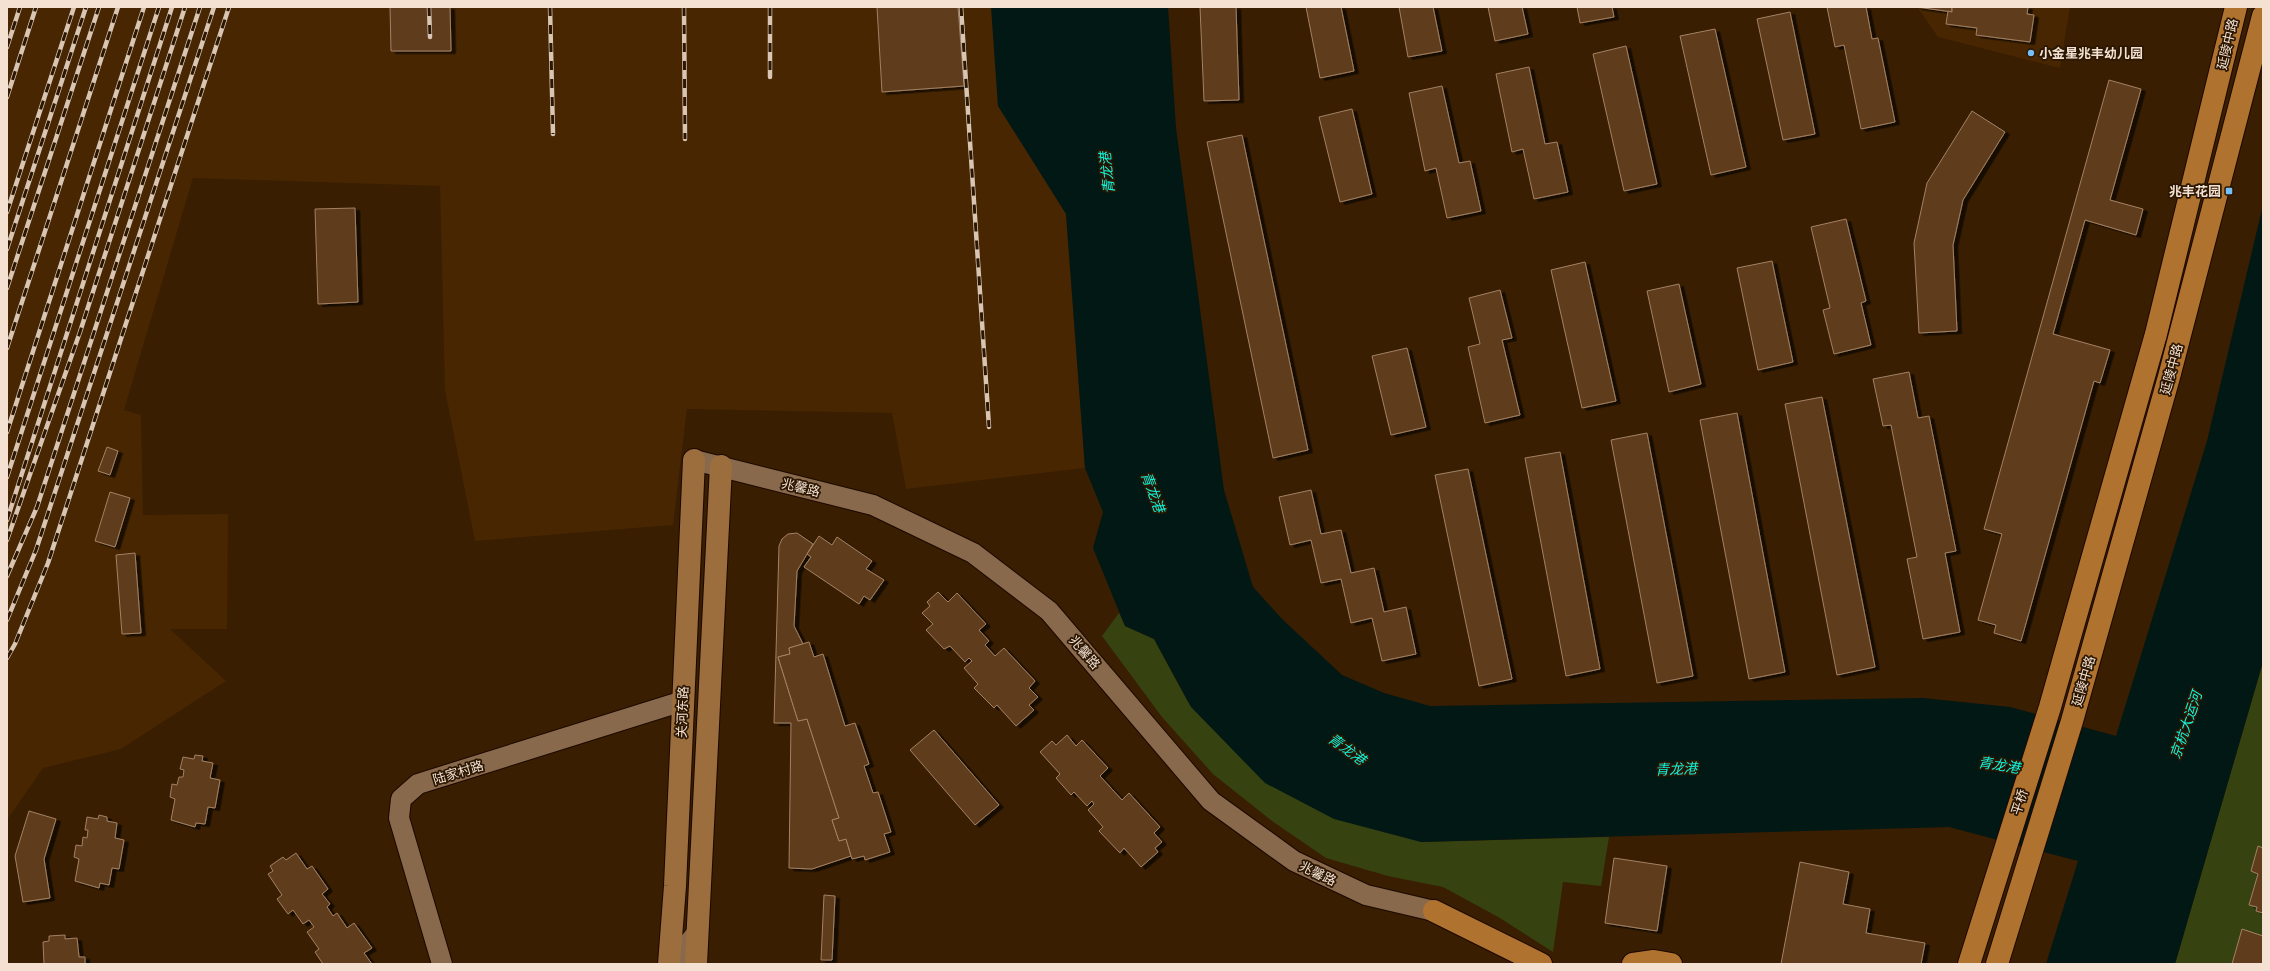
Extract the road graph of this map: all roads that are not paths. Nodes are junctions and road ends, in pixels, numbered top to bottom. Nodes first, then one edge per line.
1 (2236, 7) edge
2 (2263, 16) edge
3 (694, 460) joint
4 (721, 466) junction
5 (683, 702) junction
6 (2050, 707) joint
7 (2072, 721) joint
8 (1434, 911) joint
9 (697, 933) junction
10 (442, 964) edge
11 (670, 964) edge
12 (696, 964) edge
13 (1541, 964) edge
14 (1633, 964) edge
15 (1671, 964) edge
16 (1969, 964) edge
17 (1997, 964) edge

1 - 6 main road, 延陵中路
2 - 7 main road, 延陵中路
3 - 4 street, 兆馨路
3 - 5 main road, 关河东路
4 - 8 street, 兆馨路
4 - 9 main road, 关河东路
5 - 10 street, 陆家村路
5 - 11 main road, 关河东路
6 - 16 main road, 平桥
7 - 17 main road, 平桥
8 - 13 main road
9 - 11 street
9 - 12 main road, 关河东路
14 - 15 main road

